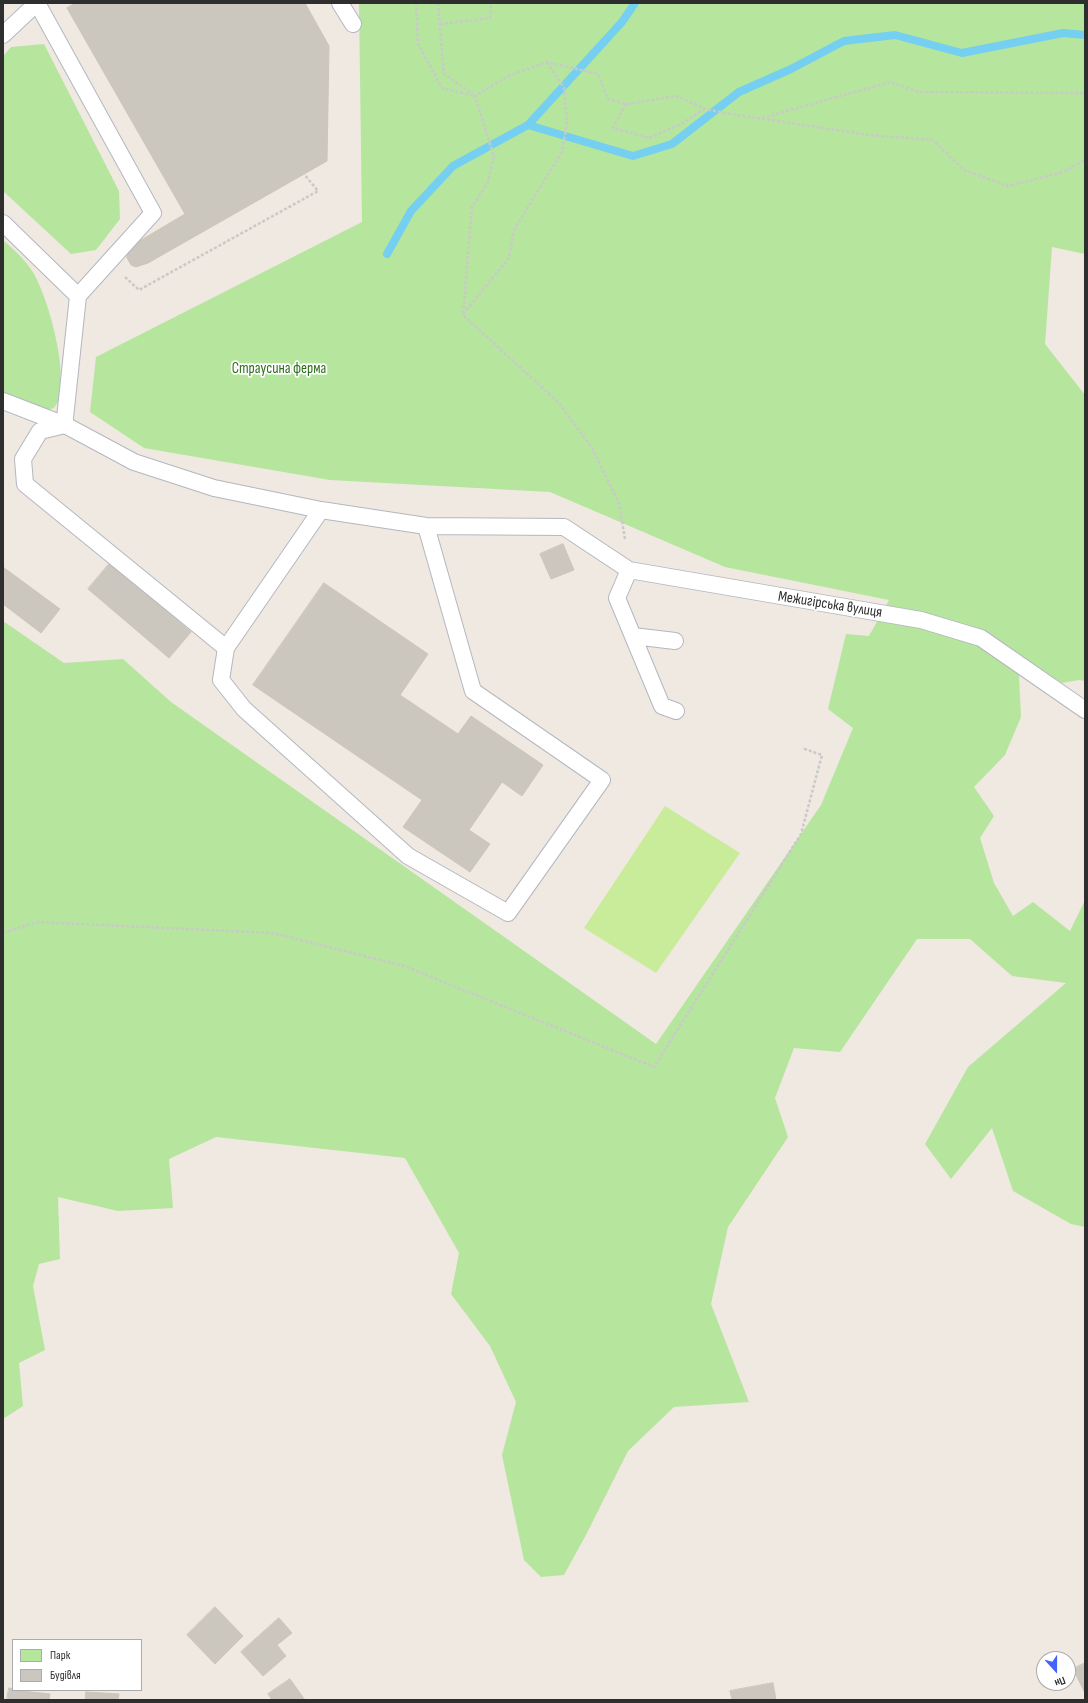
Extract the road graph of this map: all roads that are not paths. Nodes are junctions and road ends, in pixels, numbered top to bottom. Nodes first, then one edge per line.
1 (37, 3) edge
2 (340, 3) edge
3 (353, 24) dead end
4 (3, 35) edge
5 (3, 223) edge
6 (78, 296) junction
7 (3, 401) edge
8 (65, 425) junction
9 (321, 510) junction
10 (426, 526) junction
11 (629, 570) junction
12 (633, 636) junction
13 (675, 641) dead end
14 (226, 648) junction
15 (1085, 710) edge
16 (676, 711) dead end

1 - 4 lane
1 - 6 lane
2 - 3 lane
5 - 6 lane
6 - 8 lane
7 - 8 lane
8 - 9 lane
8 - 14 lane
9 - 10 lane
9 - 14 lane
10 - 11 lane, Межигірська вулиця
10 - 14 lane
11 - 12 lane
11 - 15 lane, Межигірська вулиця
12 - 13 lane
12 - 16 lane

